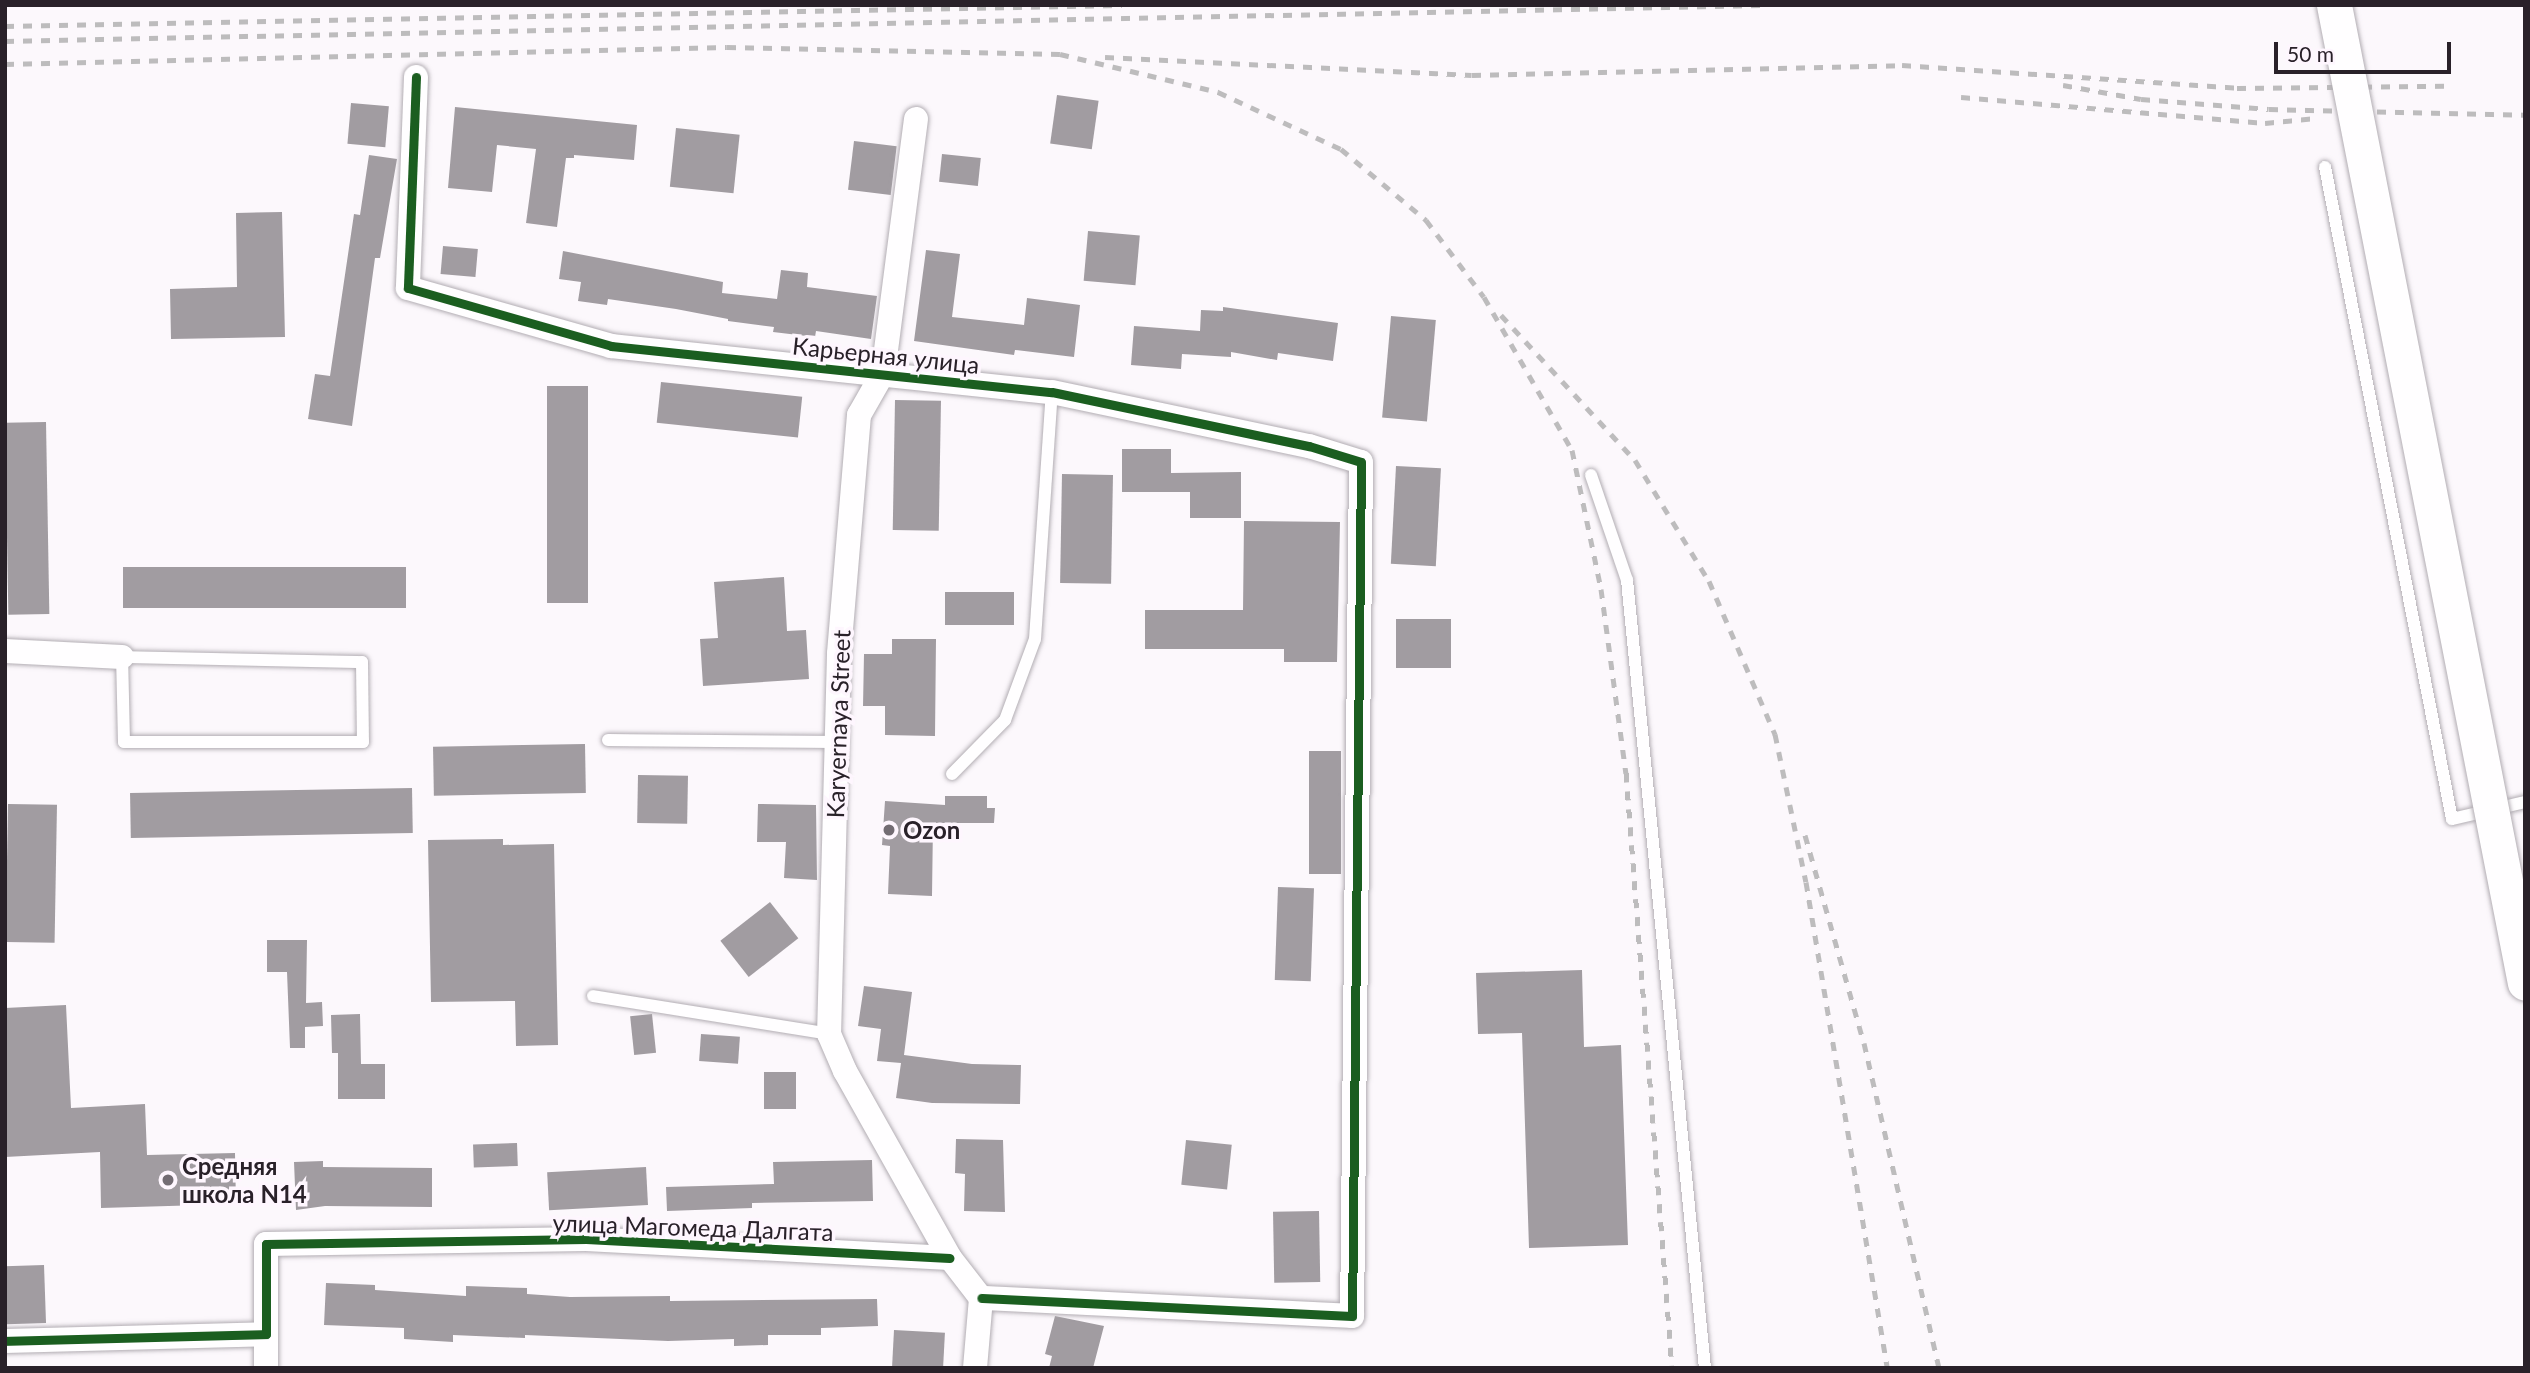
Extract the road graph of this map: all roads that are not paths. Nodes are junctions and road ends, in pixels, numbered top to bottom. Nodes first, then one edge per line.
1 (2334, 5) edge
2 (416, 77) dead end
3 (916, 118) dead end
4 (2325, 167) dead end
5 (883, 373) junction
6 (1052, 392) junction
7 (1591, 475) dead end
8 (5, 651) edge
9 (122, 657) junction
10 (608, 740) dead end
11 (835, 741) junction
12 (952, 774) dead end
13 (2525, 803) edge
14 (2525, 983) edge
15 (593, 996) dead end
16 (829, 1034) junction
17 (950, 1258) junction
18 (981, 1298) junction
19 (266, 1334) junction
20 (5, 1341) edge
21 (266, 1368) edge
22 (975, 1368) edge
23 (1705, 1368) edge

1 - 14 main road, bridge
2 - 5 street, Карьерная улица
3 - 5 street, Karyernaya Street
4 - 13 lane
5 - 6 street, Карьерная улица
5 - 11 street, Karyernaya Street
6 - 12 lane
6 - 18 street, Карьерная улица
7 - 23 lane
8 - 9 street
9 - 9 lane
10 - 11 lane
11 - 16 street, Karyernaya Street
15 - 16 lane
16 - 17 street, Karyernaya Street
17 - 18 street, Karyernaya Street
17 - 19 street, улица Магомеда Далгата
18 - 22 street
19 - 20 street
19 - 21 street

